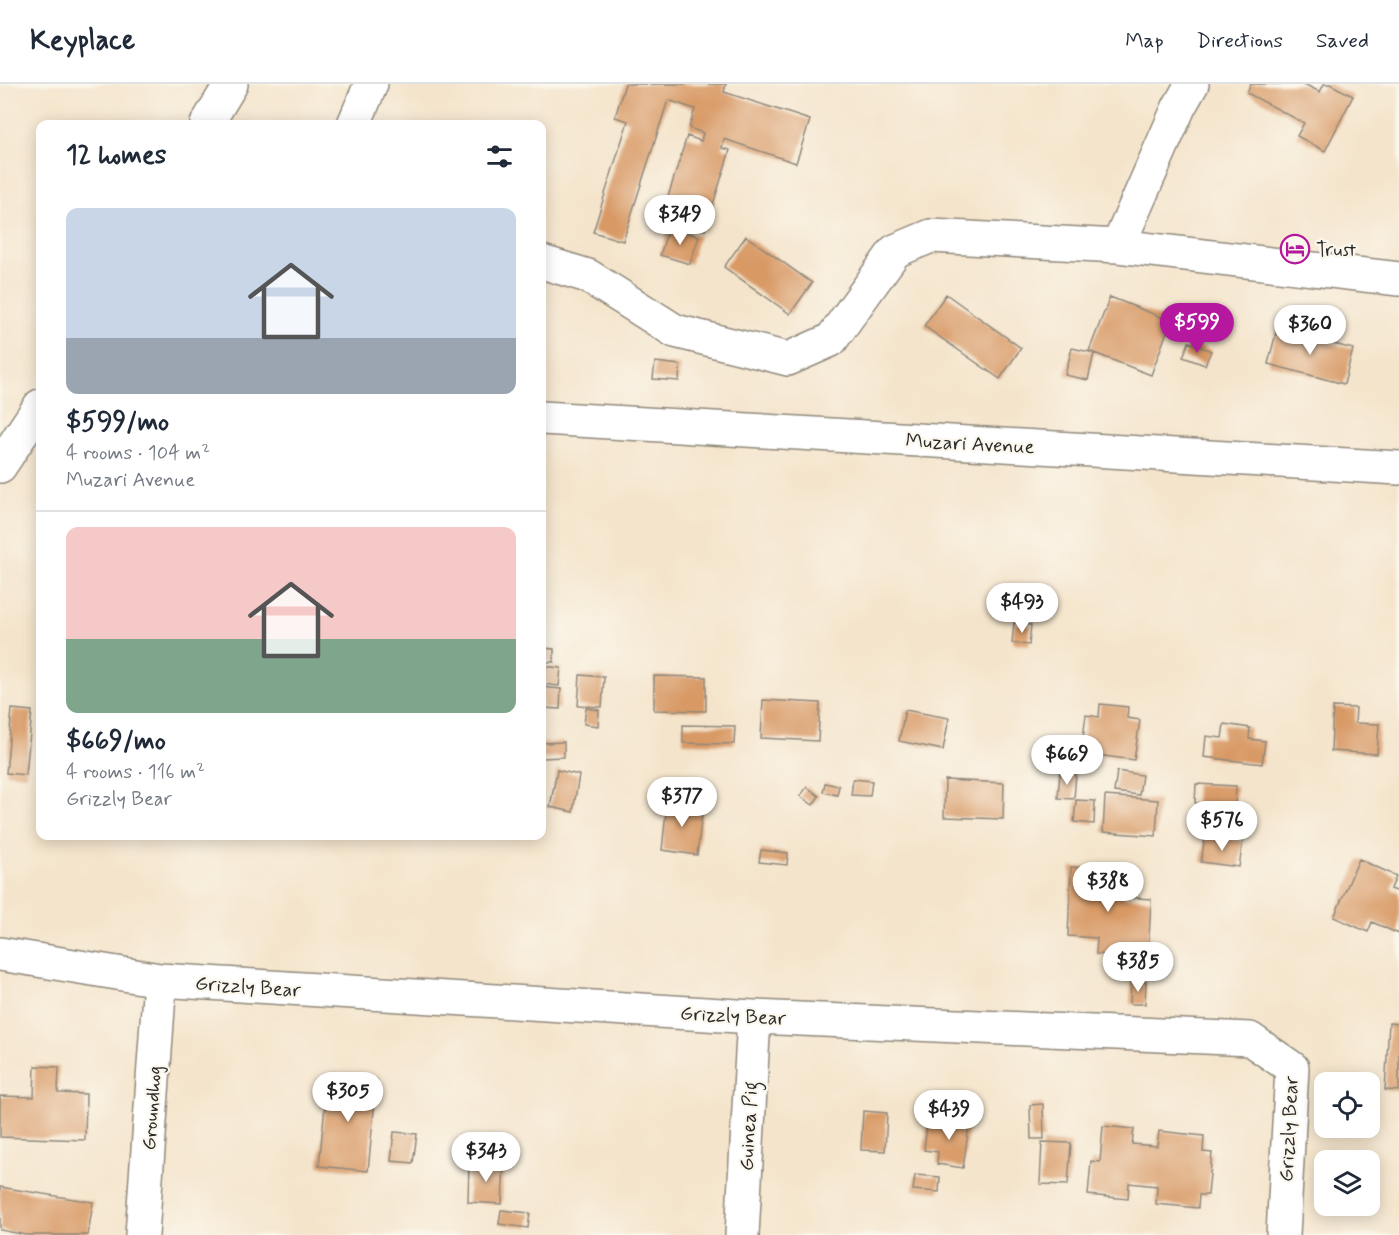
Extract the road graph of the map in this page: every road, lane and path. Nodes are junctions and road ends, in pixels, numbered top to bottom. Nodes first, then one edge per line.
1 (231, 84) edge
2 (371, 84) edge
3 (1192, 84) edge
4 (209, 120) edge
5 (356, 120) edge
6 (1118, 246) junction
7 (546, 263) edge
8 (1399, 279) edge
9 (36, 412) edge
10 (546, 418) edge
11 (0, 466) edge
12 (1399, 468) edge
13 (0, 954) edge
14 (160, 980) junction
15 (754, 1017) junction
16 (142, 1235) edge
17 (742, 1235) edge
18 (1283, 1235) edge

1 - 4 street
2 - 5 street
3 - 6 street
6 - 7 street
6 - 8 street
9 - 11 street
10 - 12 street, Muzari Avenue
13 - 14 street, Grizzly Bear
14 - 15 street, Grizzly Bear
14 - 16 street, Groundhog
15 - 17 street, Guinea Pig
15 - 18 street, Grizzly Bear

